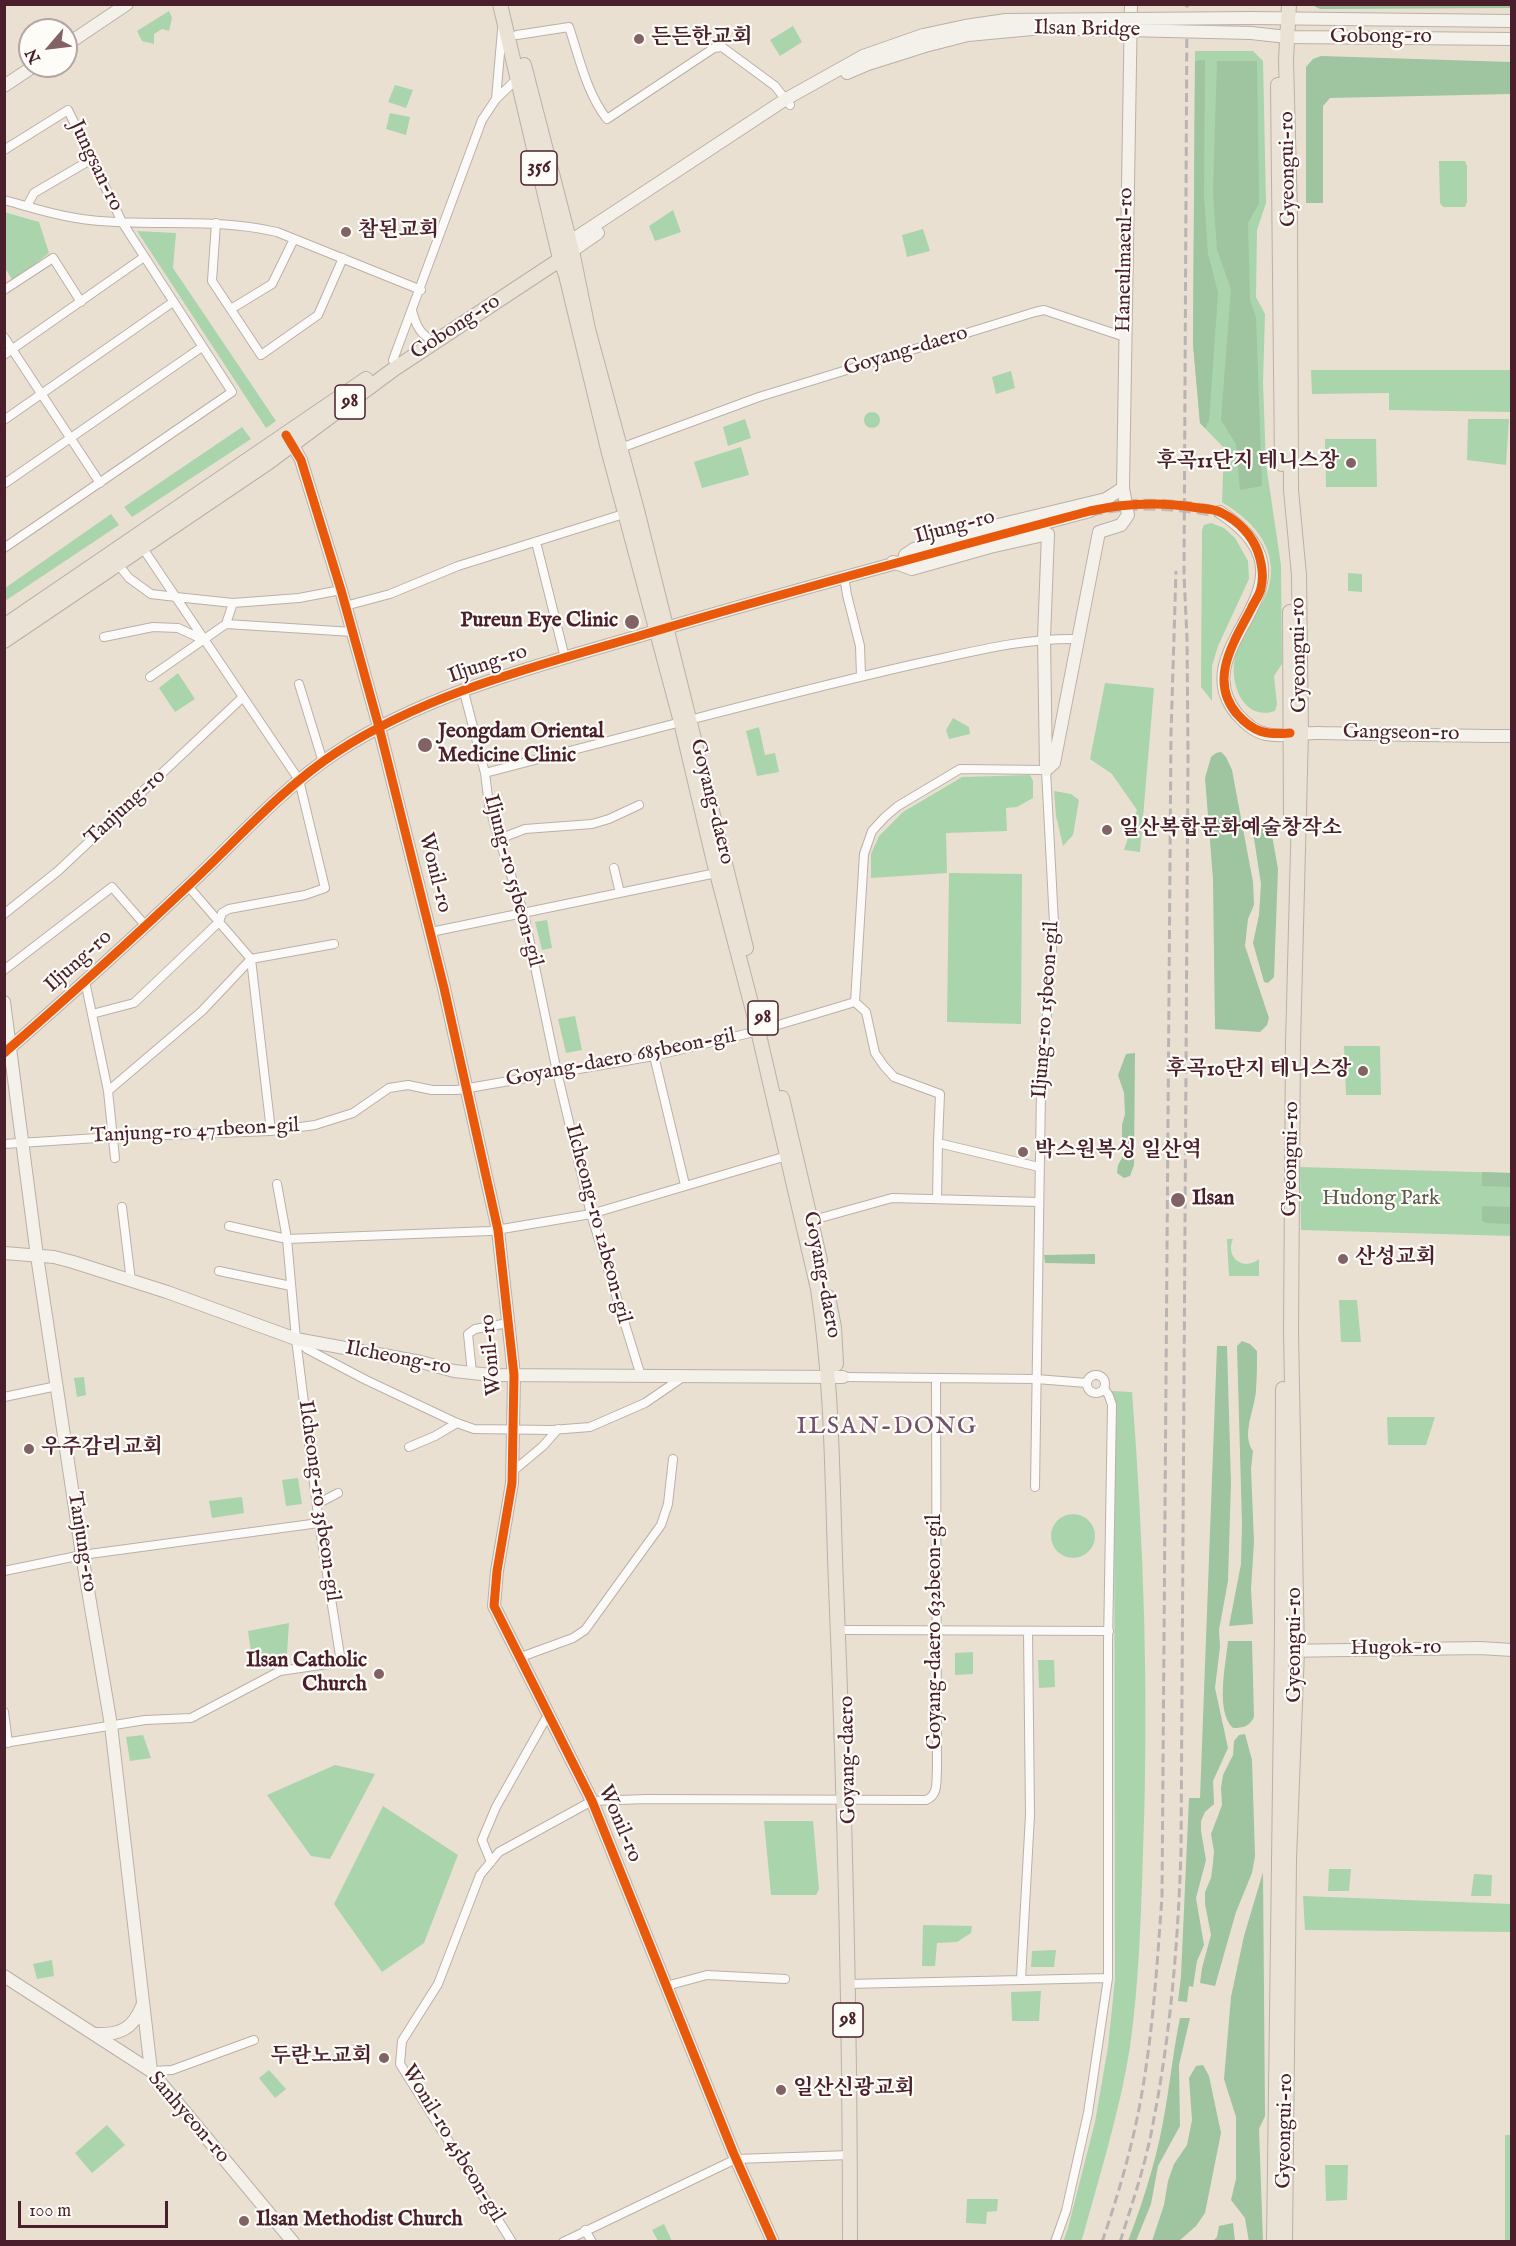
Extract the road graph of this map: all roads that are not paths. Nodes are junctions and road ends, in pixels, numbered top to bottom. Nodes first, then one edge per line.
1 (127, 4) edge
2 (1131, 4) edge
3 (504, 7) edge
4 (1284, 11) edge
5 (1252, 18) joint
6 (1512, 21) edge
7 (1251, 33) joint
8 (517, 35) junction
9 (1283, 36) junction
10 (78, 37) edge
11 (1512, 39) edge
12 (924, 40) junction
13 (522, 75) junction
14 (18, 77) edge
15 (4, 86) edge
16 (496, 99) junction
17 (788, 102) junction
18 (4, 150) edge
19 (92, 159) junction
20 (4, 200) edge
21 (27, 206) junction
22 (122, 222) junction
23 (216, 223) junction
24 (294, 239) junction
25 (565, 251) junction
26 (144, 257) junction
27 (343, 258) junction
28 (4, 291) edge
29 (420, 291) junction
30 (81, 302) junction
31 (173, 302) junction
32 (231, 309) junction
33 (412, 311) junction
34 (4, 337) edge
35 (428, 337) junction
36 (1125, 338) junction
37 (202, 347) junction
38 (13, 350) junction
39 (4, 355) edge
40 (393, 360) junction
41 (42, 395) junction
42 (4, 420) edge
43 (71, 439) junction
44 (290, 440) junction
45 (615, 451) junction
46 (100, 483) junction
47 (4, 484) edge
48 (1123, 488) junction
49 (1090, 511) tunnel mouth
50 (631, 512) junction
51 (1220, 512) tunnel mouth
52 (1048, 534) joint
53 (536, 542) junction
54 (142, 547) junction
55 (4, 548) edge
56 (893, 562) junction
57 (117, 563) junction
58 (844, 576) junction
59 (341, 590) junction
60 (176, 597) junction
61 (234, 603) junction
62 (345, 606) junction
63 (226, 624) junction
64 (4, 626) edge
65 (662, 629) junction
66 (353, 632) junction
67 (104, 637) dead end
68 (1044, 639) junction
69 (1078, 639) junction
70 (4, 640) edge
71 (204, 640) junction
72 (565, 658) junction
73 (861, 676) junction
74 (150, 677) dead end
75 (299, 684) dead end
76 (464, 692) junction
77 (243, 698) junction
78 (698, 718) dead end
79 (681, 723) junction
80 (379, 727) junction
81 (1296, 733) junction
82 (1512, 736) edge
83 (323, 762) junction
84 (1046, 770) junction
85 (485, 773) junction
86 (299, 780) junction
87 (639, 805) dead end
88 (499, 839) junction
89 (614, 868) dead end
90 (722, 871) junction
91 (188, 886) junction
92 (620, 893) junction
93 (4, 914) edge
94 (524, 914) junction
95 (219, 922) junction
96 (145, 926) junction
97 (431, 932) junction
98 (334, 945) dead end
99 (251, 959) junction
100 (4, 970) edge
101 (86, 981) junction
102 (855, 1002) junction
103 (5, 1010) edge
104 (92, 1014) junction
105 (766, 1029) junction
106 (8, 1050) edge
107 (654, 1056) junction
108 (557, 1072) junction
109 (467, 1089) junction
110 (108, 1091) junction
111 (271, 1131) junction
112 (112, 1137) junction
113 (21, 1143) junction
114 (938, 1143) junction
115 (4, 1144) edge
116 (791, 1154) junction
117 (115, 1158) dead end
118 (1040, 1167) junction
119 (277, 1184) dead end
120 (685, 1185) junction
121 (937, 1199) junction
122 (1040, 1202) junction
123 (122, 1206) dead end
124 (591, 1214) junction
125 (806, 1222) junction
126 (229, 1226) dead end
127 (498, 1230) junction
128 (287, 1239) junction
129 (4, 1253) edge
130 (37, 1256) junction
131 (219, 1271) dead end
132 (131, 1281) junction
133 (291, 1286) junction
134 (508, 1323) junction
135 (296, 1339) junction
136 (472, 1373) junction
137 (514, 1375) junction
138 (641, 1376) junction
139 (683, 1377) junction
140 (836, 1377) junction
141 (936, 1378) junction
142 (1036, 1379) junction
143 (57, 1386) junction
144 (4, 1396) edge
145 (457, 1423) junction
146 (558, 1429) junction
147 (513, 1430) junction
148 (409, 1447) dead end
149 (673, 1459) dead end
150 (512, 1472) junction
151 (1035, 1487) dead end
152 (338, 1493) dead end
153 (317, 1504) junction
154 (319, 1523) junction
155 (82, 1555) junction
156 (4, 1571) edge
157 (846, 1630) junction
158 (936, 1630) junction
159 (1028, 1631) junction
160 (1108, 1631) junction
161 (1512, 1650) edge
162 (1281, 1651) junction
163 (1297, 1651) junction
164 (521, 1657) junction
165 (4, 1712) edge
166 (550, 1717) junction
167 (111, 1725) junction
168 (6, 1743) edge
169 (847, 1800) junction
170 (592, 1801) junction
171 (491, 1862) junction
172 (4, 1976) edge
173 (1108, 1978) junction
174 (785, 1979) dead end
175 (1021, 1979) junction
176 (851, 1984) junction
177 (666, 1986) junction
178 (143, 2004) junction
179 (94, 2034) junction
180 (254, 2040) dead end
181 (151, 2072) junction
182 (850, 2155) junction
183 (736, 2159) junction
184 (585, 2230) junction
185 (293, 2241) edge
186 (512, 2241) edge
187 (563, 2241) edge
188 (592, 2241) edge
189 (773, 2241) edge
190 (850, 2241) edge
191 (857, 2241) edge
192 (1055, 2241) edge
193 (1274, 2241) edge
194 (1285, 2241) edge

1 - 10 street
2 - 36 street, Haneulmaeul-ro
3 - 8 main road, Goyang-daero
3 - 13 main road, Goyang-daero / 356
3 - 16 street
4 - 5 street, Gobong-ro
4 - 6 street, Gobong-ro
4 - 9 main road, Gyeongui-ro
5 - 12 street, Ilsan Bridge, bridge
7 - 9 street, Gobong-ro
7 - 12 street, Ilsan Bridge, bridge
8 - 13 main road, Goyang-daero
8 - 17 street
9 - 11 street, Gobong-ro
9 - 81 main road, Gyeongui-ro
12 - 17 street, Gobong-ro
13 - 16 street
13 - 25 main road, Goyang-daero / 356
14 - 15 street
16 - 29 street
17 - 25 street, Gobong-ro
18 - 19 street, Jungsan-ro
19 - 21 street
19 - 22 street, Jungsan-ro
20 - 21 street
21 - 22 street
22 - 23 street
22 - 26 street, Jungsan-ro
23 - 24 street
23 - 32 street
24 - 27 street
24 - 32 street
25 - 35 main road, Gobong-ro / 98
25 - 44 main road, Gobong-ro / 98
25 - 45 main road, Goyang-daero / 98
26 - 30 street
26 - 31 street, Jungsan-ro
27 - 29 street
27 - 32 street
28 - 30 street
29 - 33 street
30 - 38 street
31 - 37 street, Jungsan-ro
31 - 41 street
33 - 35 street
33 - 40 street
34 - 38 street
35 - 40 main road, Gobong-ro / 98
36 - 45 street, Goyang-daero
36 - 48 street, Haneulmaeul-ro
37 - 43 street
37 - 46 street, Jungsan-ro
38 - 39 street
38 - 41 street
40 - 44 main road, Gobong-ro / 98
41 - 42 street
41 - 43 street
43 - 46 street
43 - 47 street
44 - 54 main road, Gobong-ro / 98
44 - 59 street, Wonil-ro
44 - 64 main road, Gobong-ro / 98
45 - 50 main road, Goyang-daero / 98
46 - 55 street
48 - 56 street, Iljung-ro
48 - 69 street, Haneulmaeul-ro
49 - 56 street, Iljung-ro
50 - 53 street
50 - 65 main road, Goyang-daero / 98
51 - 81 street
52 - 56 street, Iljung-ro
52 - 68 street, Iljung-ro 15beon-gil
53 - 62 street
53 - 72 street
54 - 57 main road, Gobong-ro / 98
54 - 60 street
56 - 58 street, Iljung-ro
57 - 60 street
57 - 70 main road, Gobong-ro / 98
58 - 65 street, Iljung-ro
58 - 73 street
59 - 61 street
59 - 62 street, Wonil-ro
60 - 61 street
60 - 71 street
61 - 63 street
62 - 66 street, Wonil-ro
63 - 66 street
63 - 71 street
65 - 72 street, Iljung-ro
65 - 79 main road, Goyang-daero / 98
65 - 90 main road, Goyang-daero / 98
66 - 80 street, Wonil-ro
67 - 71 street
68 - 69 street, Goyang-daero
68 - 73 street, Goyang-daero
68 - 84 street, Iljung-ro 15beon-gil
69 - 84 street
71 - 74 street
71 - 77 street
72 - 76 street, Iljung-ro
73 - 78 street, Goyang-daero
75 - 83 street
76 - 80 street, Iljung-ro
76 - 85 street, Iljung-ro 55beon-gil
77 - 86 street
77 - 93 street, Tanjung-ro
79 - 85 street, Goyang-daero
79 - 90 main road, Goyang-daero / 98
80 - 83 street, Iljung-ro
80 - 97 street, Wonil-ro
81 - 82 street, Gangseon-ro
81 - 162 main road, Gyeongui-ro
81 - 163 main road, Gyeongui-ro
83 - 86 street, Iljung-ro
84 - 102 street
84 - 118 street, Iljung-ro 15beon-gil
85 - 88 street, Iljung-ro 55beon-gil
86 - 91 street, Iljung-ro
86 - 95 street
87 - 88 street
88 - 94 street, Iljung-ro 55beon-gil
89 - 92 street
90 - 92 street
90 - 105 main road, Goyang-daero / 98
91 - 95 street
91 - 96 street, Iljung-ro
92 - 94 street
94 - 97 street
94 - 108 street, Iljung-ro 55beon-gil
95 - 99 street
95 - 104 street
96 - 100 street
96 - 101 street, Iljung-ro
97 - 109 street, Wonil-ro
98 - 99 street
99 - 110 street
99 - 111 street
101 - 104 street, Iljung-ro
101 - 106 street, Iljung-ro
102 - 105 street
102 - 114 street
103 - 106 street, Tanjung-ro
104 - 110 street, Iljung-ro
105 - 107 street, Goyang-daero 685beon-gil
105 - 116 main road, Goyang-daero / 98
106 - 113 street, Tanjung-ro
107 - 108 street, Goyang-daero 685beon-gil
107 - 120 street
108 - 109 street, Goyang-daero 685beon-gil
108 - 124 street, Ilcheong-ro 12beon-gil
109 - 111 street, Tanjung-ro 471beon-gil
109 - 127 street, Wonil-ro
110 - 112 street, Iljung-ro
111 - 112 street, Tanjung-ro 471beon-gil
112 - 113 street, Tanjung-ro 471beon-gil
112 - 117 street, Iljung-ro
113 - 115 street, Tanjung-ro 471beon-gil
113 - 130 street, Tanjung-ro
114 - 118 street
114 - 121 street
116 - 120 street
116 - 125 main road, Goyang-daero / 98
118 - 122 street, Iljung-ro 15beon-gil
119 - 128 street, Ilcheong-ro 35beon-gil
120 - 124 street
121 - 122 street
121 - 125 street
122 - 142 street, Iljung-ro 15beon-gil
123 - 132 street
124 - 127 street
124 - 138 street, Ilcheong-ro 12beon-gil
125 - 140 main road, Goyang-daero / 98
126 - 128 street
127 - 128 street
127 - 134 street, Wonil-ro
128 - 133 street, Ilcheong-ro 35beon-gil
129 - 130 street, Ilcheong-ro
130 - 132 street, Ilcheong-ro
130 - 143 street, Tanjung-ro
131 - 133 street
132 - 135 street, Ilcheong-ro
133 - 135 street, Ilcheong-ro 35beon-gil
134 - 136 street
134 - 137 street, Wonil-ro
135 - 136 street, Ilcheong-ro
135 - 145 street
135 - 153 street, Ilcheong-ro 35beon-gil
136 - 137 street, Ilcheong-ro
137 - 138 street, Ilcheong-ro
137 - 147 street, Wonil-ro
138 - 139 street, Ilcheong-ro
139 - 140 street, Ilcheong-ro
139 - 146 street
140 - 141 street
140 - 157 main road, Goyang-daero / 98
140 - 169 main road, Goyang-daero / 98
141 - 142 street
141 - 158 street, Goyang-daero 632beon-gil
142 - 151 street, Iljung-ro 15beon-gil
142 - 160 street
143 - 144 street
143 - 155 street, Tanjung-ro
145 - 147 street
145 - 148 street
146 - 147 street
146 - 150 street
147 - 150 street, Wonil-ro
149 - 164 street
150 - 164 street, Wonil-ro
152 - 153 street
153 - 154 street, Ilcheong-ro 35beon-gil
154 - 155 street
154 - 167 street, Ilcheong-ro 35beon-gil
155 - 156 street
155 - 167 street, Tanjung-ro
157 - 158 street
157 - 169 main road, Goyang-daero / 98
158 - 159 street
158 - 169 street, Goyang-daero 632beon-gil
159 - 160 street
159 - 175 street
160 - 173 street
161 - 163 street, Hugok-ro
162 - 163 street, Hugok-ro
162 - 193 main road, Gyeongui-ro
163 - 194 main road, Gyeongui-ro
164 - 166 street, Wonil-ro
165 - 168 street
166 - 170 street, Wonil-ro
166 - 171 street
167 - 168 street
167 - 178 street, Tanjung-ro
169 - 170 street
169 - 176 main road, Goyang-daero / 98
170 - 171 street, Wonil-ro 45beon-gil
170 - 177 street, Wonil-ro
171 - 186 street, Wonil-ro 45beon-gil
172 - 179 street, Sanhyeon-ro
173 - 175 street
173 - 192 street
174 - 177 street
175 - 176 street
176 - 182 main road, Goyang-daero / 98
176 - 191 main road, Goyang-daero / 98
177 - 183 street, Wonil-ro
178 - 179 street
178 - 181 street, Tanjung-ro
179 - 181 street, Sanhyeon-ro
180 - 181 street
181 - 185 street, Sanhyeon-ro
182 - 183 street
182 - 190 main road, Goyang-daero / 98
183 - 184 street
183 - 189 street, Wonil-ro
184 - 187 street
184 - 188 street

